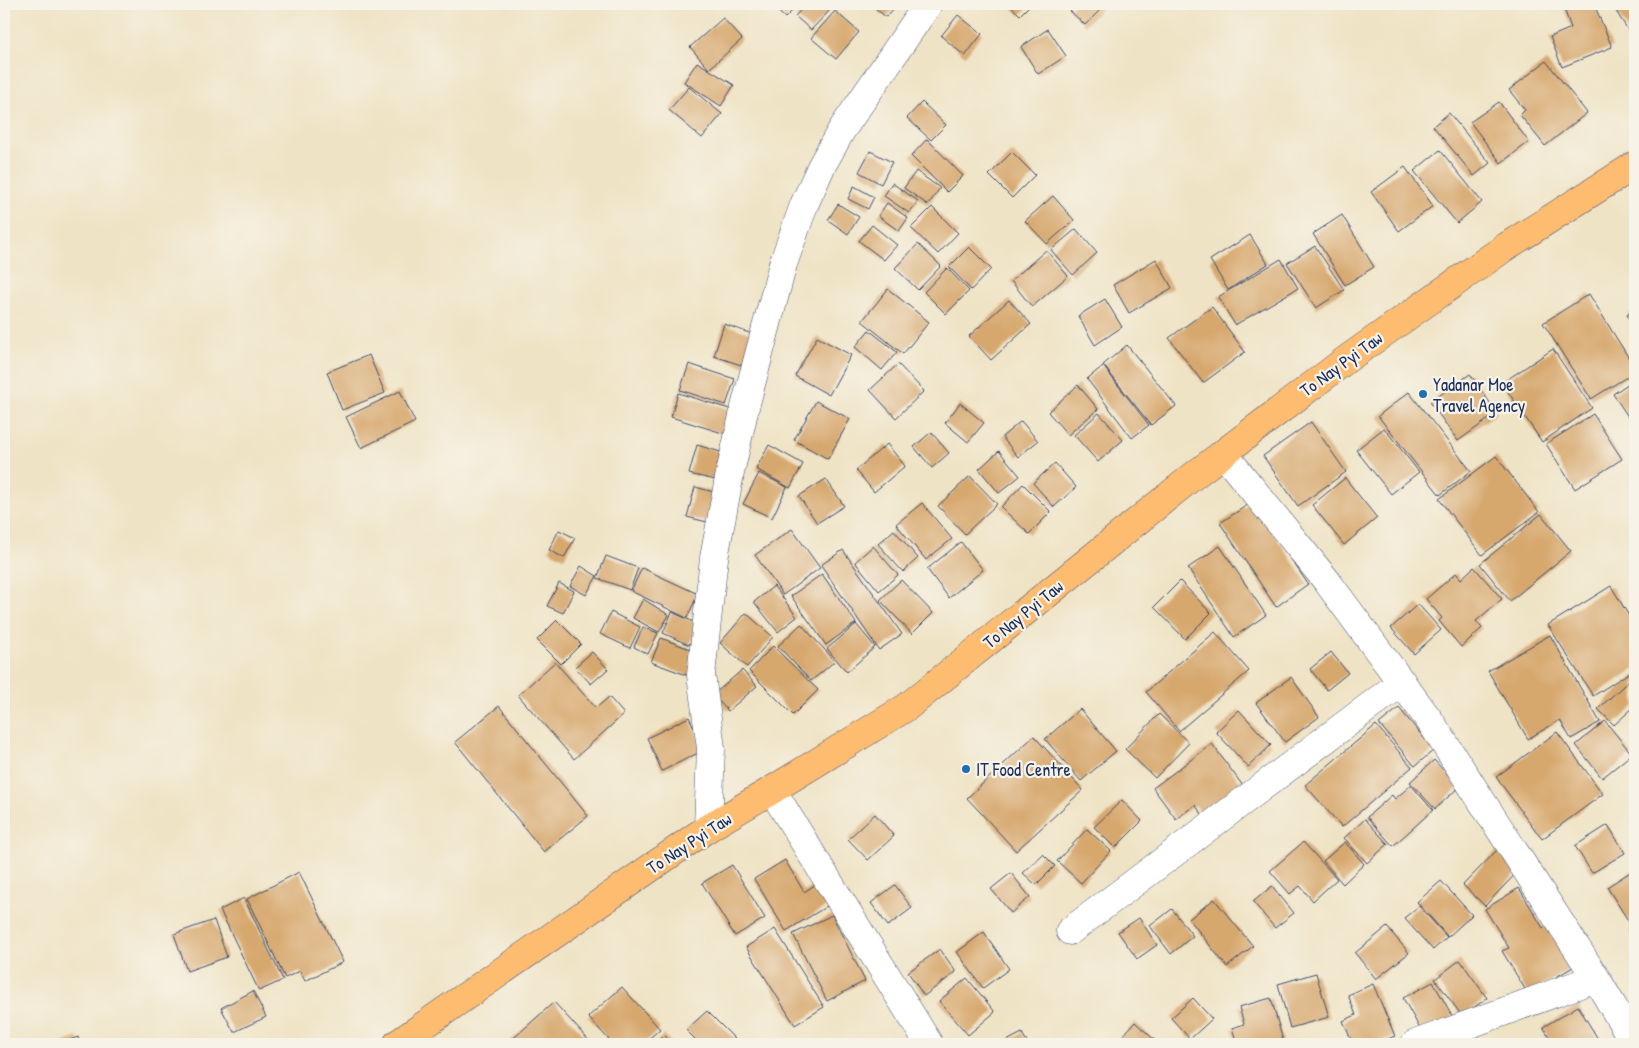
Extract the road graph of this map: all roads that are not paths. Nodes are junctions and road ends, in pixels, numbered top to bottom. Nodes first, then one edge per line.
1 (928, 4) edge
2 (1635, 165) edge
3 (1223, 453) junction
4 (1402, 682) junction
5 (772, 790) junction
6 (708, 828) junction
7 (1070, 931) dead end
8 (1596, 978) junction
9 (397, 1044) edge
10 (929, 1044) edge
11 (1415, 1044) edge
12 (1635, 1044) edge

1 - 6 street
2 - 3 main road, To Nay Pyi Taw
3 - 4 street
3 - 5 main road, To Nay Pyi Taw
4 - 7 street
4 - 8 street
5 - 6 main road, To Nay Pyi Taw
5 - 10 street
6 - 9 main road, To Nay Pyi Taw
8 - 11 street
8 - 12 street

